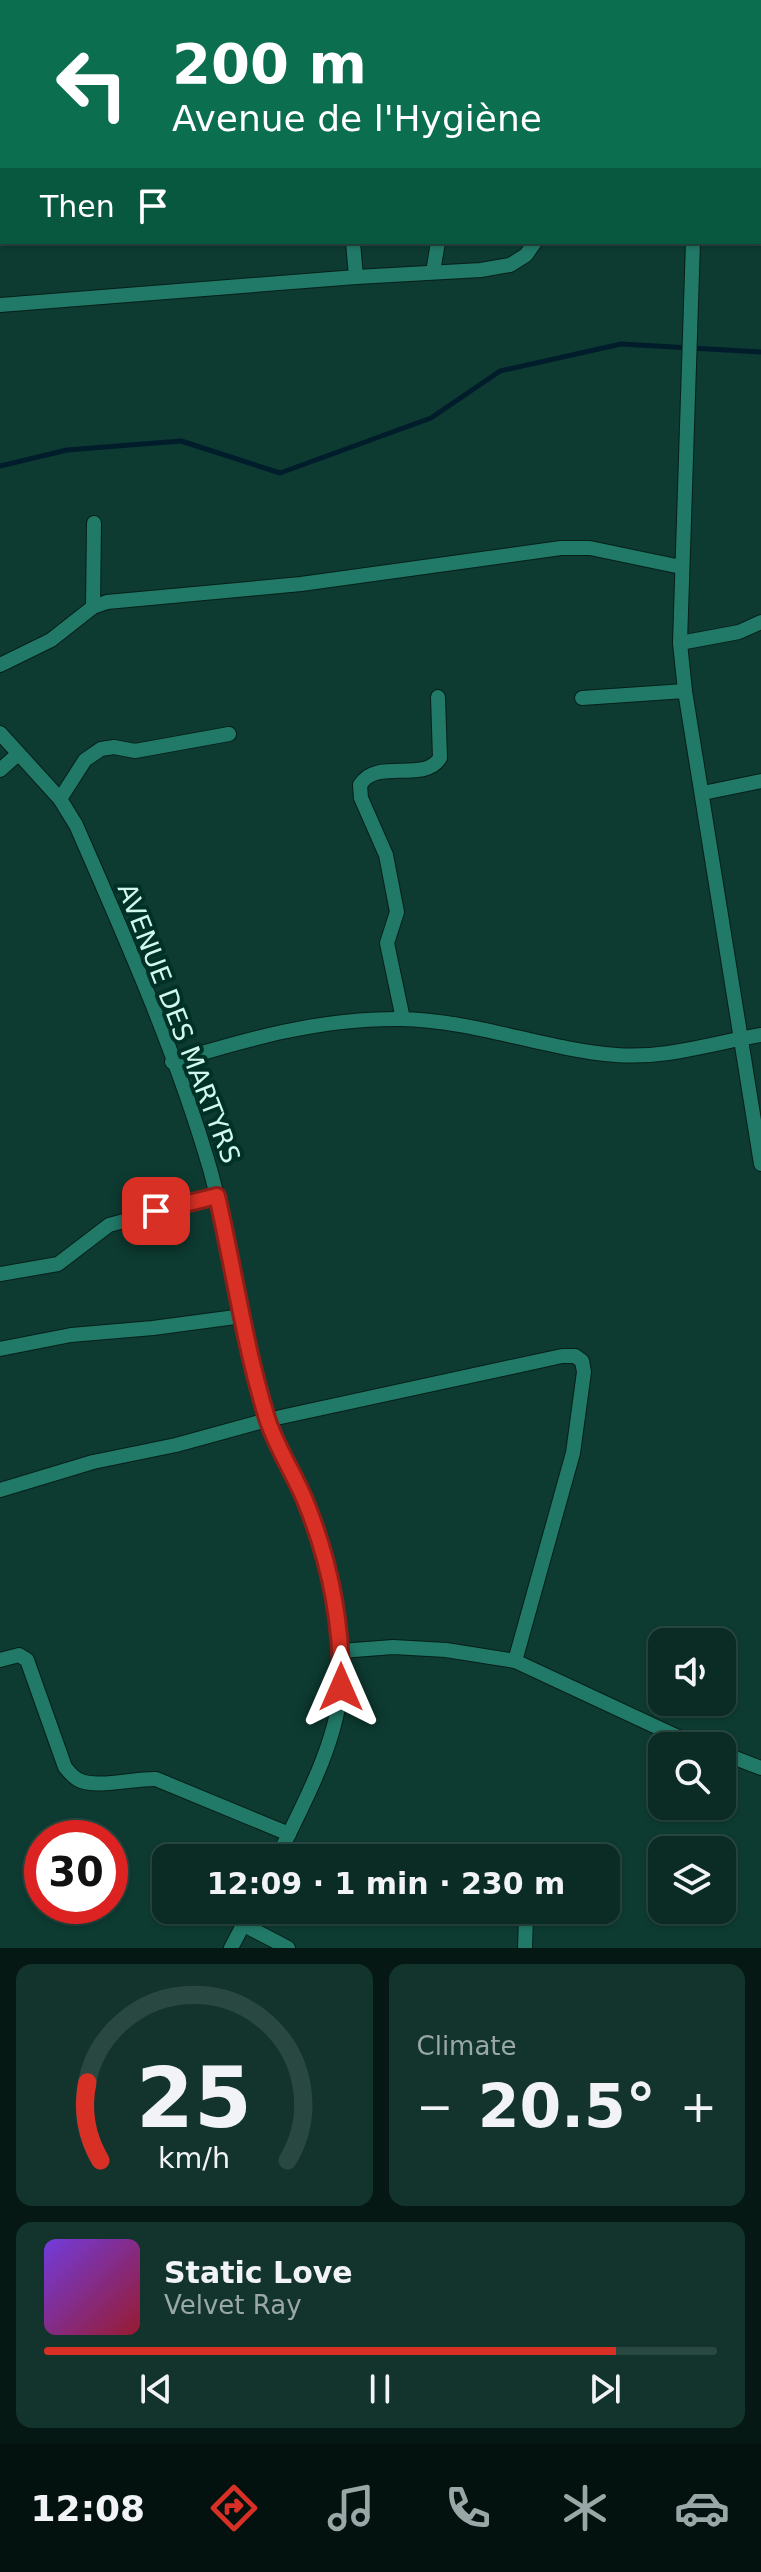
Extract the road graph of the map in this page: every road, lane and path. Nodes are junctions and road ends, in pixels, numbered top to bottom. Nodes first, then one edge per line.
1 (353, 244) edge
2 (438, 244) edge
3 (534, 244) edge
4 (693, 244) edge
5 (433, 272) junction
6 (356, 277) junction
7 (0, 305) edge
8 (94, 523) dead end
9 (681, 567) junction
10 (93, 607) junction
11 (761, 622) edge
12 (680, 643) junction
13 (0, 665) edge
14 (685, 691) junction
15 (438, 697) dead end
16 (582, 698) dead end
17 (0, 733) edge
18 (229, 734) dead end
19 (18, 754) junction
20 (0, 770) edge
21 (761, 781) edge
22 (703, 793) junction
23 (60, 799) junction
24 (403, 1019) junction
25 (761, 1035) edge
26 (740, 1039) junction
27 (172, 1062) junction
28 (761, 1164) edge
29 (217, 1196) junction
30 (0, 1274) edge
31 (243, 1316) junction
32 (0, 1349) edge
33 (267, 1420) junction
34 (0, 1490) edge
35 (341, 1651) junction
36 (0, 1660) edge
37 (515, 1661) junction
38 (667, 1732) edge
39 (736, 1758) edge
40 (761, 1768) edge
41 (289, 1834) junction
42 (284, 1844) edge
43 (526, 1924) edge
44 (244, 1925) joint
45 (231, 1948) edge
46 (288, 1948) edge
47 (525, 1948) edge

1 - 6 street
2 - 5 street
3 - 5 street
4 - 9 street
5 - 6 street
6 - 7 street
8 - 10 street
9 - 10 street
9 - 12 street
10 - 13 street
11 - 12 street
12 - 14 street
14 - 16 street
14 - 22 street
15 - 24 street
17 - 19 street, AVENUE DES MARTYRS
18 - 23 street
19 - 20 street
19 - 23 street, AVENUE DES MARTYRS
21 - 22 street
22 - 26 street
23 - 27 street, AVENUE DES MARTYRS
24 - 26 street
24 - 27 street
25 - 26 street
26 - 28 street
27 - 29 street, AVENUE DES MARTYRS
29 - 30 street
29 - 31 street, AVENUE DES MARTYRS
31 - 32 street
31 - 33 street, AVENUE DES MARTYRS
33 - 34 street
33 - 35 street, AVENUE DES MARTYRS
33 - 37 street
35 - 37 street
35 - 41 street, AVENUE DES MARTYRS
36 - 41 street
37 - 38 street
39 - 40 street
41 - 42 street, AVENUE DES MARTYRS
43 - 47 street
44 - 45 street
44 - 46 street

